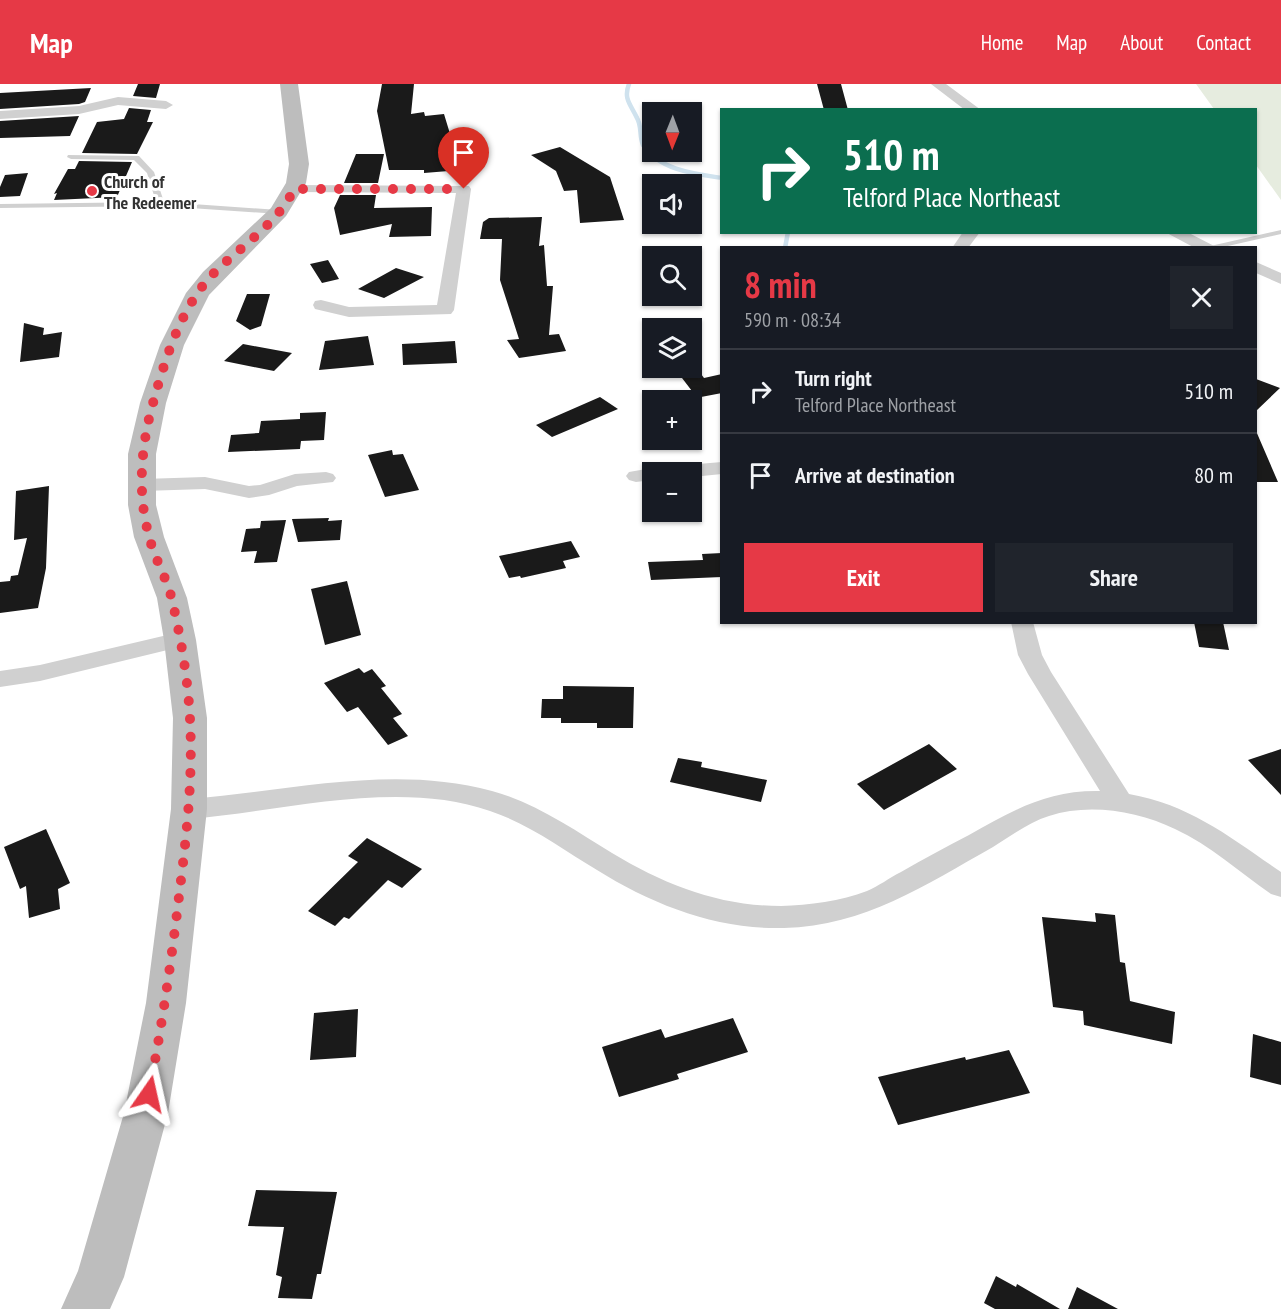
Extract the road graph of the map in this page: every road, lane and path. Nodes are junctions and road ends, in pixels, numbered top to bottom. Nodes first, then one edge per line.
1 (290, 84) edge
2 (938, 84) edge
3 (111, 86) dead end
4 (118, 101) junction
5 (166, 105) dead end
6 (972, 108) edge
7 (0, 115) edge
8 (71, 158) dead end
9 (286, 200) junction
10 (161, 204) junction
11 (0, 206) edge
12 (1281, 232) edge
13 (971, 234) edge
14 (1177, 234) edge
15 (961, 246) edge
16 (1205, 246) edge
17 (1219, 246) edge
18 (1257, 267) edge
19 (1281, 279) edge
20 (321, 305) dead end
21 (720, 468) edge
22 (702, 470) edge
23 (326, 478) dead end
24 (143, 485) junction
25 (1022, 624) edge
26 (180, 640) junction
27 (0, 679) edge
28 (1120, 802) junction
29 (189, 809) junction
30 (1281, 886) edge
31 (85, 1309) edge

1 - 9 main road
2 - 6 street
3 - 4 street
4 - 5 street
4 - 7 street
8 - 10 lane
9 - 10 lane
9 - 20 street
9 - 24 main road
10 - 11 lane
12 - 17 lane
13 - 15 street
14 - 16 street
18 - 19 street
21 - 22 street
23 - 24 street
24 - 26 main road
25 - 28 street
26 - 27 street
26 - 29 main road
28 - 29 street
28 - 30 street
29 - 31 main road

